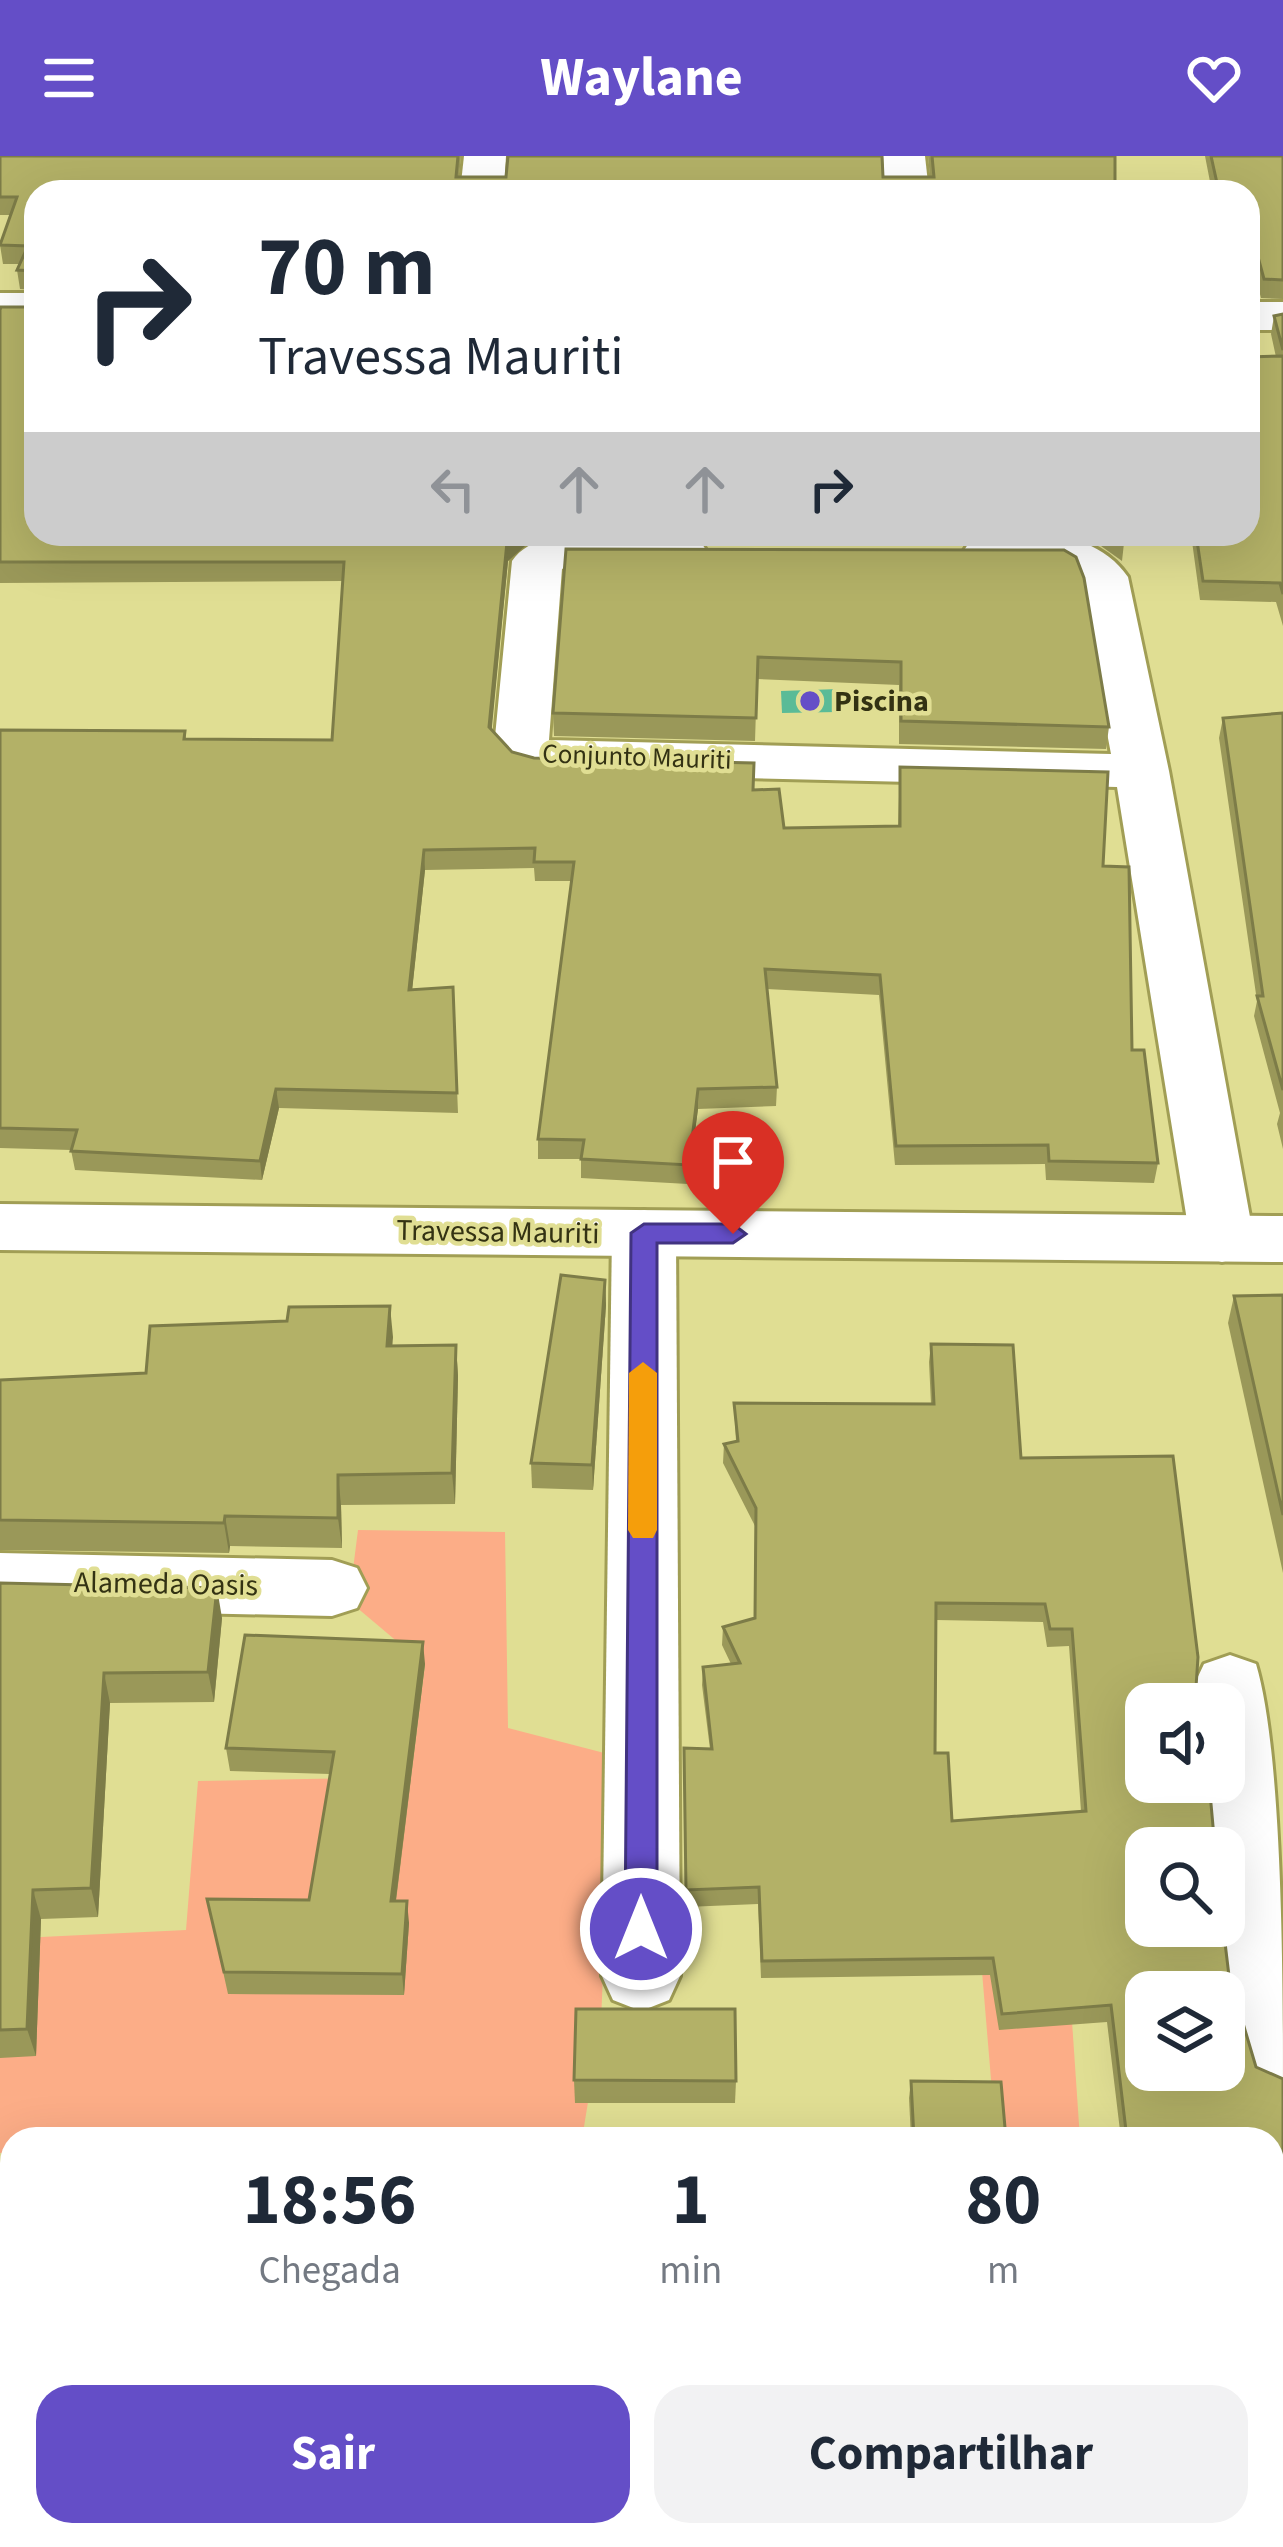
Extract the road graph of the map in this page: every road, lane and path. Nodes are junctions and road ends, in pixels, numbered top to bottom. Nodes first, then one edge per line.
1 (723, 550) edge
2 (939, 552) edge
3 (1142, 771) junction
4 (0, 1227) edge
5 (644, 1233) junction
6 (1252, 1239) edge
7 (0, 1581) edge
8 (332, 1588) dead end
9 (1245, 1790) edge
10 (641, 1976) dead end
11 (1283, 2057) edge

1 - 3 street, Conjunto Mauriti
2 - 3 street
3 - 6 street
4 - 5 street, Travessa Mauriti
5 - 6 street, Travessa Mauriti
5 - 10 street
7 - 8 street, Alameda Oasis
9 - 11 street

